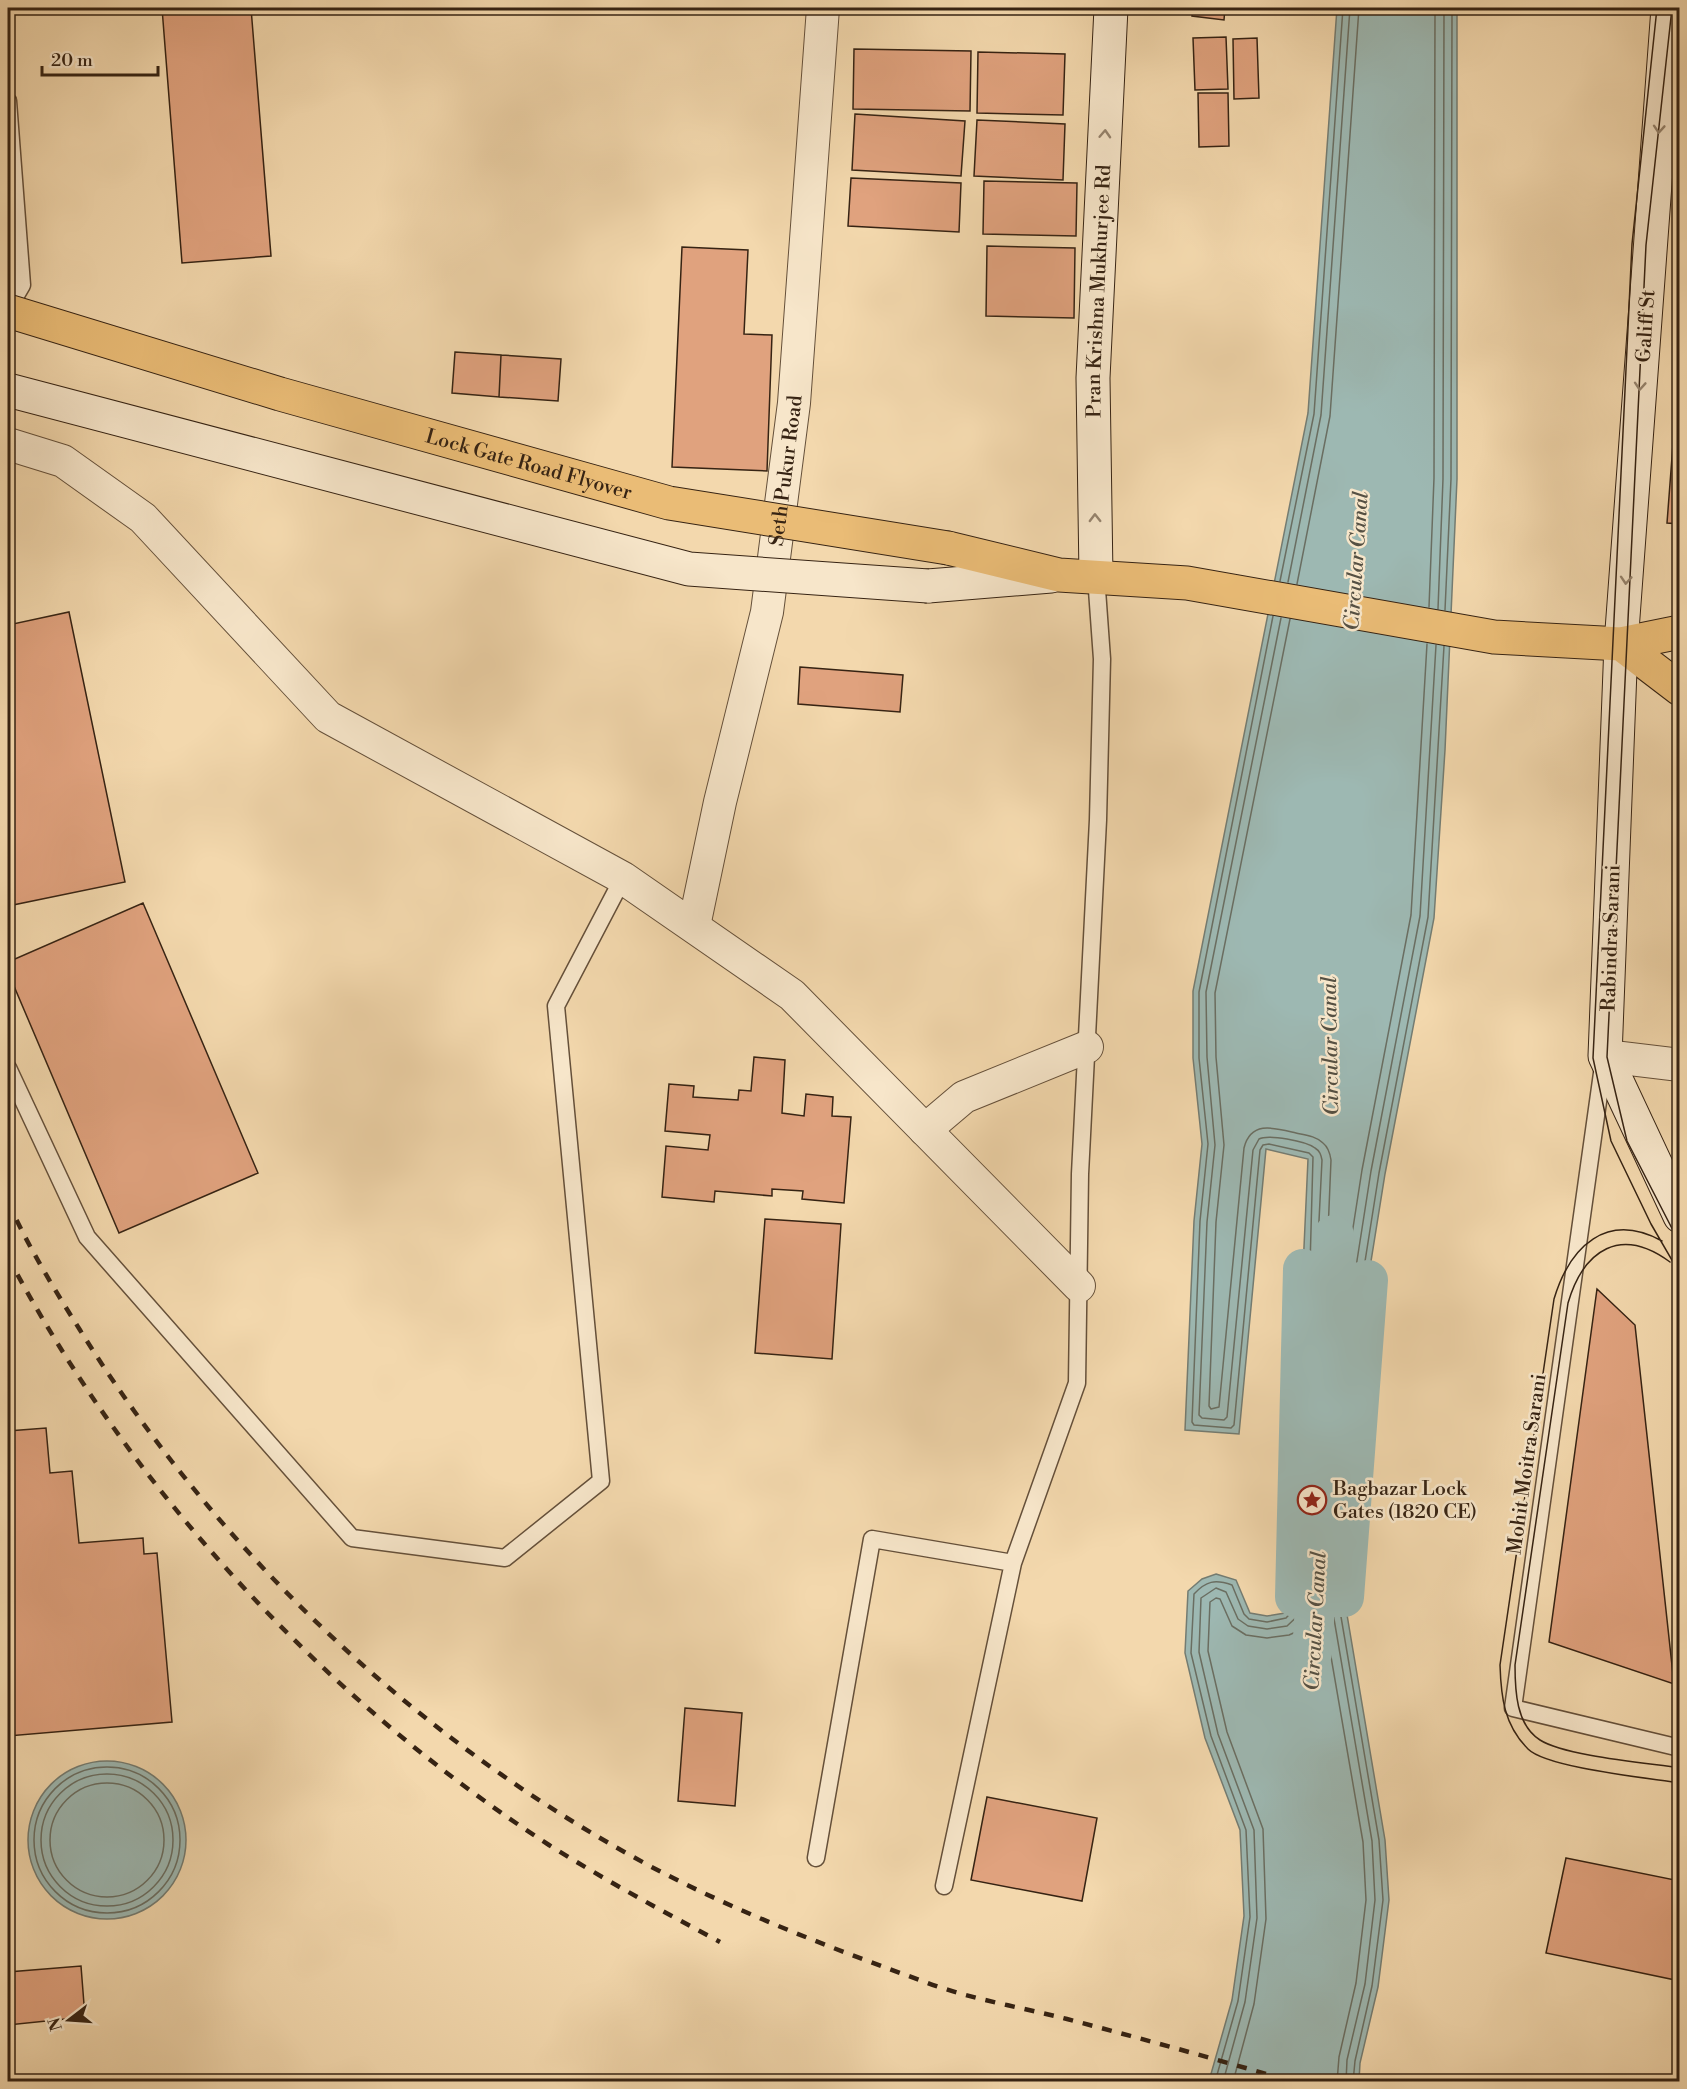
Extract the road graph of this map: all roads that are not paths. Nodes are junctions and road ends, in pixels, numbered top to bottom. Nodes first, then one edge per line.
1 (823, 8) edge
2 (1111, 8) edge
3 (1672, 21) edge
4 (8, 101) edge
5 (8, 310) edge
6 (8, 390) edge
7 (8, 444) edge
8 (1059, 575) junction
9 (1096, 576) junction
10 (1680, 632) edge
11 (1622, 644) junction
12 (1680, 689) edge
13 (623, 878) junction
14 (694, 927) junction
15 (1087, 1047) junction
16 (1605, 1056) junction
17 (1680, 1065) edge
18 (8, 1068) edge
19 (925, 1130) junction
20 (1680, 1216) edge
21 (1078, 1286) junction
22 (1013, 1563) junction
23 (1680, 1748) edge
24 (816, 1858) dead end
25 (944, 1886) dead end

1 - 14 street, Seth Pukur Road
9 -> 2 main road, Pran Krishna Mukhurjee Rd
3 -> 11 main road, Galiff St
4 - 5 lane
5 - 8 main road, Lock Gate Road Flyover, bridge
6 - 8 main road, bridge
7 - 13 street
8 - 9 main road, Lock Gate Road Flyover
9 - 11 main road, Lock Gate Road Flyover
9 - 15 lane
10 - 11 main road, Lock Gate Road Flyover
11 - 12 main road
11 - 16 main road, Rabindra Sarani
13 - 14 street
13 - 18 lane
14 - 19 street
15 - 19 street
15 - 21 lane
16 - 17 street
16 - 20 main road, Rabindra Sarani
16 - 23 lane, Mohit Moitra Sarani
19 - 21 street
21 - 22 lane
22 - 24 lane
22 - 25 lane

